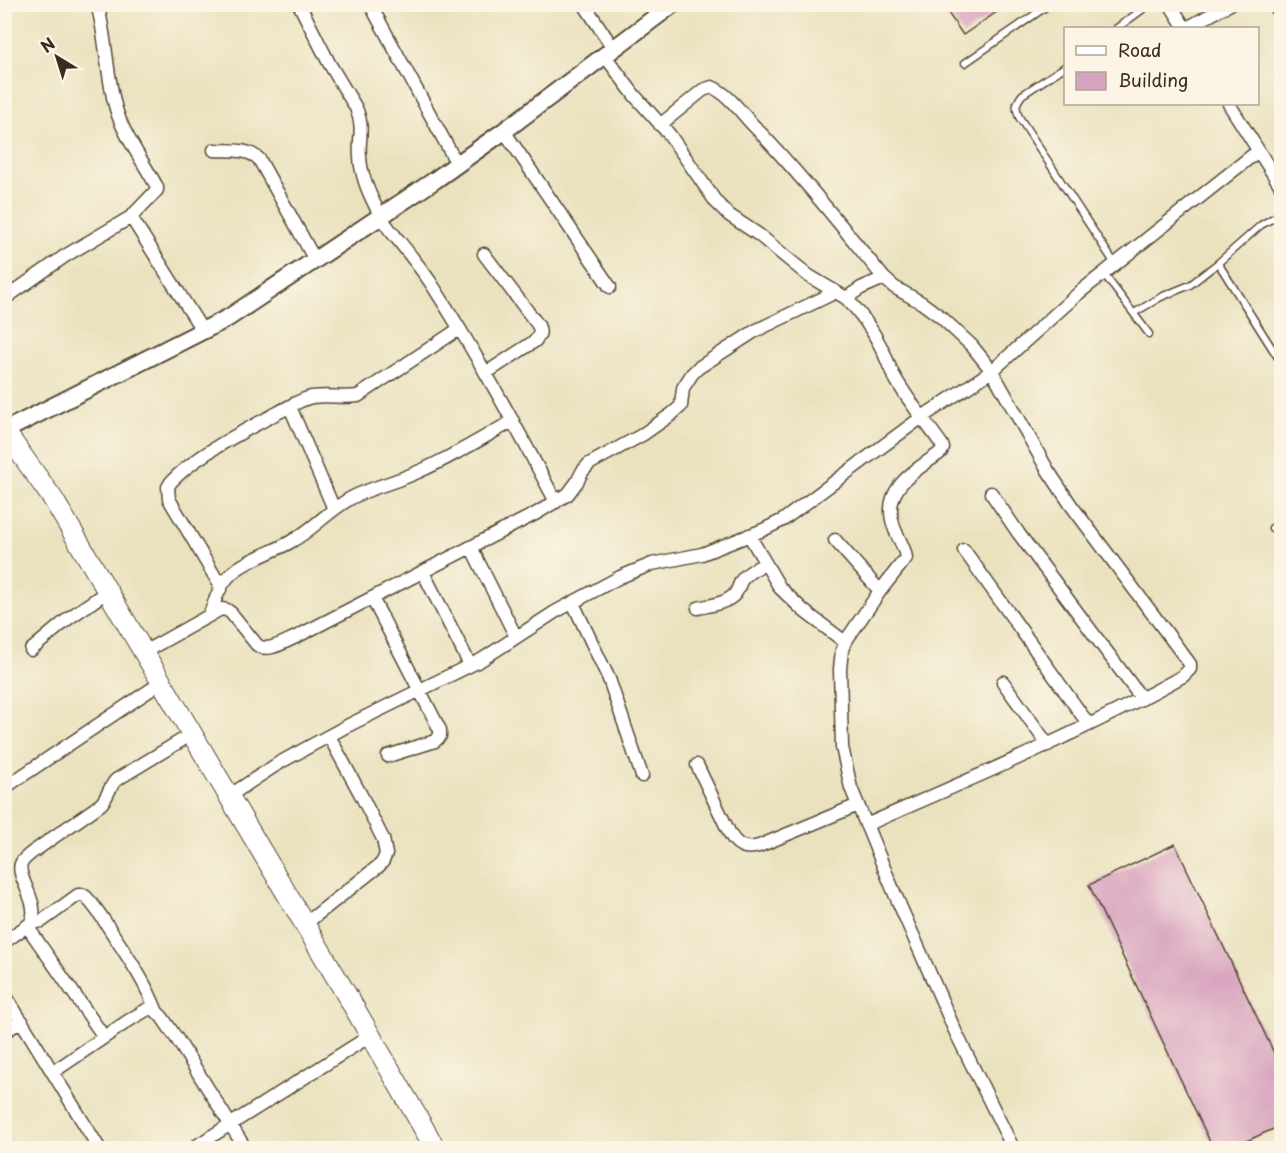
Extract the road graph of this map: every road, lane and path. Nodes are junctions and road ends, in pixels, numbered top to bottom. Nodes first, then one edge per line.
1 (97, 4) edge
2 (299, 4) edge
3 (370, 4) edge
4 (584, 4) edge
5 (673, 4) edge
6 (1050, 4) edge
7 (1150, 4) edge
8 (1170, 4) edge
9 (1230, 4) edge
10 (1274, 4) edge
11 (1281, 19) edge
12 (1118, 27) edge
13 (1185, 27) edge
14 (1188, 27) edge
15 (609, 52) junction
16 (965, 63) dead end
17 (1064, 67) edge
18 (1230, 105) edge
19 (660, 125) junction
20 (504, 131) junction
21 (214, 150) dead end
22 (1258, 151) junction
23 (457, 164) junction
24 (1281, 188) edge
25 (1281, 213) edge
26 (380, 216) junction
27 (130, 217) junction
28 (484, 254) dead end
29 (315, 260) junction
30 (1218, 263) junction
31 (1115, 264) junction
32 (1104, 273) junction
33 (884, 278) junction
34 (610, 287) dead end
35 (841, 295) junction
36 (4, 299) edge
37 (1134, 313) junction
38 (459, 329) junction
39 (202, 330) junction
40 (1149, 334) dead end
41 (1281, 364) edge
42 (992, 371) junction
43 (486, 373) junction
44 (290, 406) junction
45 (922, 417) junction
46 (513, 421) junction
47 (5, 430) edge
48 (991, 493) dead end
49 (556, 502) junction
50 (334, 509) junction
51 (1272, 528) dead end
52 (1281, 528) edge
53 (749, 536) junction
54 (835, 540) dead end
55 (471, 547) junction
56 (964, 550) dead end
57 (765, 564) junction
58 (423, 572) junction
59 (221, 587) junction
60 (108, 591) junction
61 (880, 591) junction
62 (372, 598) junction
63 (573, 603) junction
64 (698, 608) dead end
65 (210, 614) junction
66 (516, 637) junction
67 (844, 642) junction
68 (32, 650) dead end
69 (144, 652) junction
70 (470, 665) junction
71 (162, 682) junction
72 (1003, 682) dead end
73 (420, 690) junction
74 (1142, 699) junction
75 (1089, 725) junction
76 (192, 734) junction
77 (329, 736) junction
78 (1048, 745) junction
79 (388, 756) dead end
80 (696, 765) dead end
81 (642, 776) dead end
82 (4, 788) edge
83 (229, 796) junction
84 (858, 805) junction
85 (866, 825) junction
86 (30, 923) junction
87 (304, 924) junction
88 (4, 942) edge
89 (4, 993) edge
90 (156, 1010) junction
91 (22, 1021) junction
92 (4, 1032) edge
93 (370, 1036) junction
94 (104, 1037) junction
95 (53, 1072) junction
96 (230, 1124) junction
97 (99, 1149) edge
98 (193, 1149) edge
99 (245, 1149) edge
100 (435, 1149) edge
101 (1013, 1149) edge

1 - 27 street
2 - 26 street
3 - 23 street
4 - 15 street
5 - 15 street
6 - 16 lane
7 - 12 lane
8 - 13 street
9 - 14 street
10 - 11 street
15 - 19 street
15 - 20 street
17 - 31 lane
18 - 22 street
19 - 33 street
19 - 35 street
20 - 23 street
20 - 34 street
21 - 29 street
22 - 24 street
22 - 31 street
23 - 26 street
25 - 30 lane
26 - 29 street
26 - 38 street
27 - 36 street
27 - 39 street
28 - 43 street
29 - 39 street
30 - 37 lane
30 - 41 lane
31 - 32 street
32 - 37 lane
32 - 42 street
33 - 35 street
33 - 42 street
35 - 45 street
35 - 49 street
37 - 40 lane
38 - 43 street
38 - 44 street
39 - 47 street
42 - 45 street
42 - 74 street
43 - 46 street
44 - 50 street
44 - 59 street
45 - 53 street
45 - 61 street
46 - 49 street
46 - 50 street
47 - 60 main road
48 - 74 street
49 - 55 street
50 - 59 street
51 - 52 lane
53 - 57 street
53 - 63 street
54 - 61 street
55 - 58 street
55 - 66 street
56 - 75 street
57 - 64 street
57 - 67 street
58 - 62 street
58 - 70 street
59 - 65 street
60 - 68 street
60 - 69 main road
61 - 67 street
62 - 65 street
62 - 73 street
63 - 66 street
63 - 81 street
65 - 69 street
66 - 70 street
67 - 84 street
69 - 71 main road
70 - 73 street
71 - 76 main road
71 - 82 street
72 - 78 street
73 - 77 street
73 - 79 street
74 - 75 street
75 - 78 street
76 - 83 main road
76 - 86 street
77 - 83 street
77 - 87 street
78 - 85 street
80 - 84 street
83 - 87 main road
84 - 85 street
85 - 101 street
86 - 88 street
86 - 90 street
86 - 94 street
87 - 93 main road
89 - 91 street
90 - 94 street
90 - 96 street
91 - 92 street
91 - 95 street
93 - 96 street
93 - 100 main road
94 - 95 street
95 - 97 street
96 - 98 street
96 - 99 street

